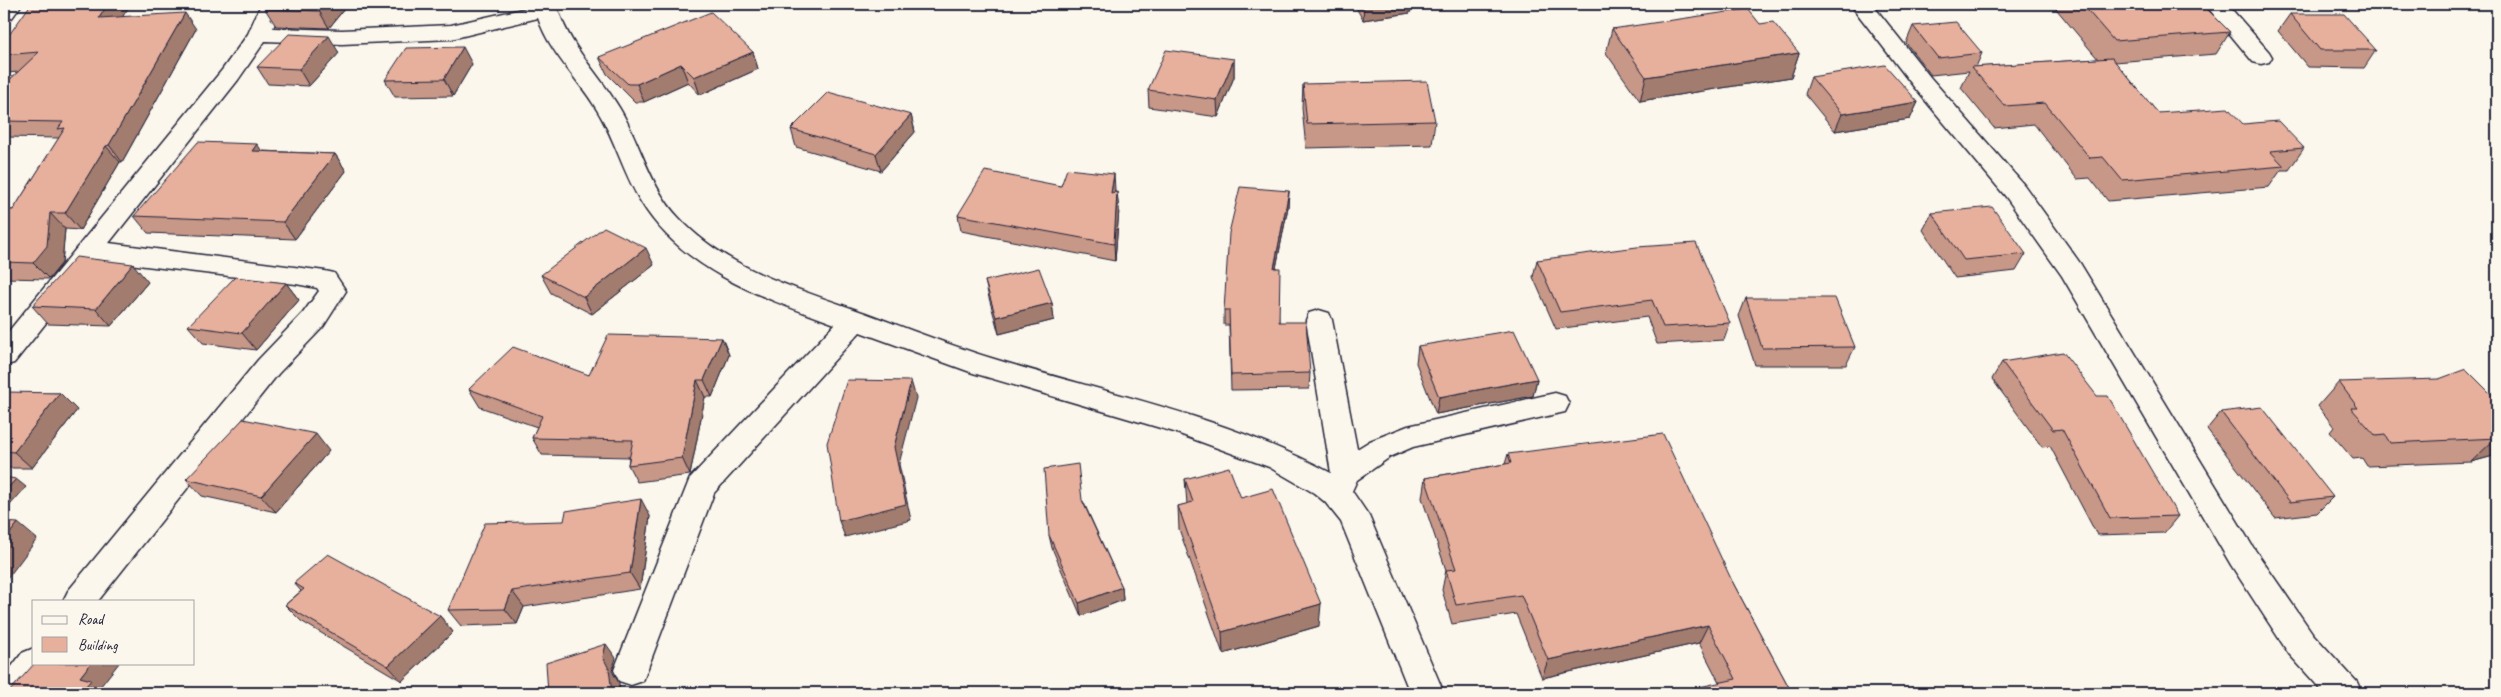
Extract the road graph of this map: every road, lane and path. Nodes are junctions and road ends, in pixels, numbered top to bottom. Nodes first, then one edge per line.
1 (11, 4) edge
2 (272, 4) edge
3 (1861, 4) edge
4 (2216, 4) edge
5 (546, 7) edge
6 (4, 13) edge
7 (259, 34) junction
8 (2261, 57) dead end
9 (90, 250) junction
10 (855, 320) junction
11 (1318, 320) dead end
12 (4, 356) edge
13 (1555, 404) dead end
14 (1341, 482) junction
15 (80, 600) edge
16 (33, 664) edge
17 (631, 670) dead end
18 (12, 693) edge
19 (1427, 693) edge
20 (2345, 693) edge

1 - 6 street
2 - 7 street
3 - 20 street
4 - 8 street
5 - 7 street
5 - 10 street
7 - 9 street
9 - 12 street
9 - 15 street
10 - 14 street
10 - 17 street
11 - 14 street
13 - 14 street
14 - 19 street
16 - 18 street

